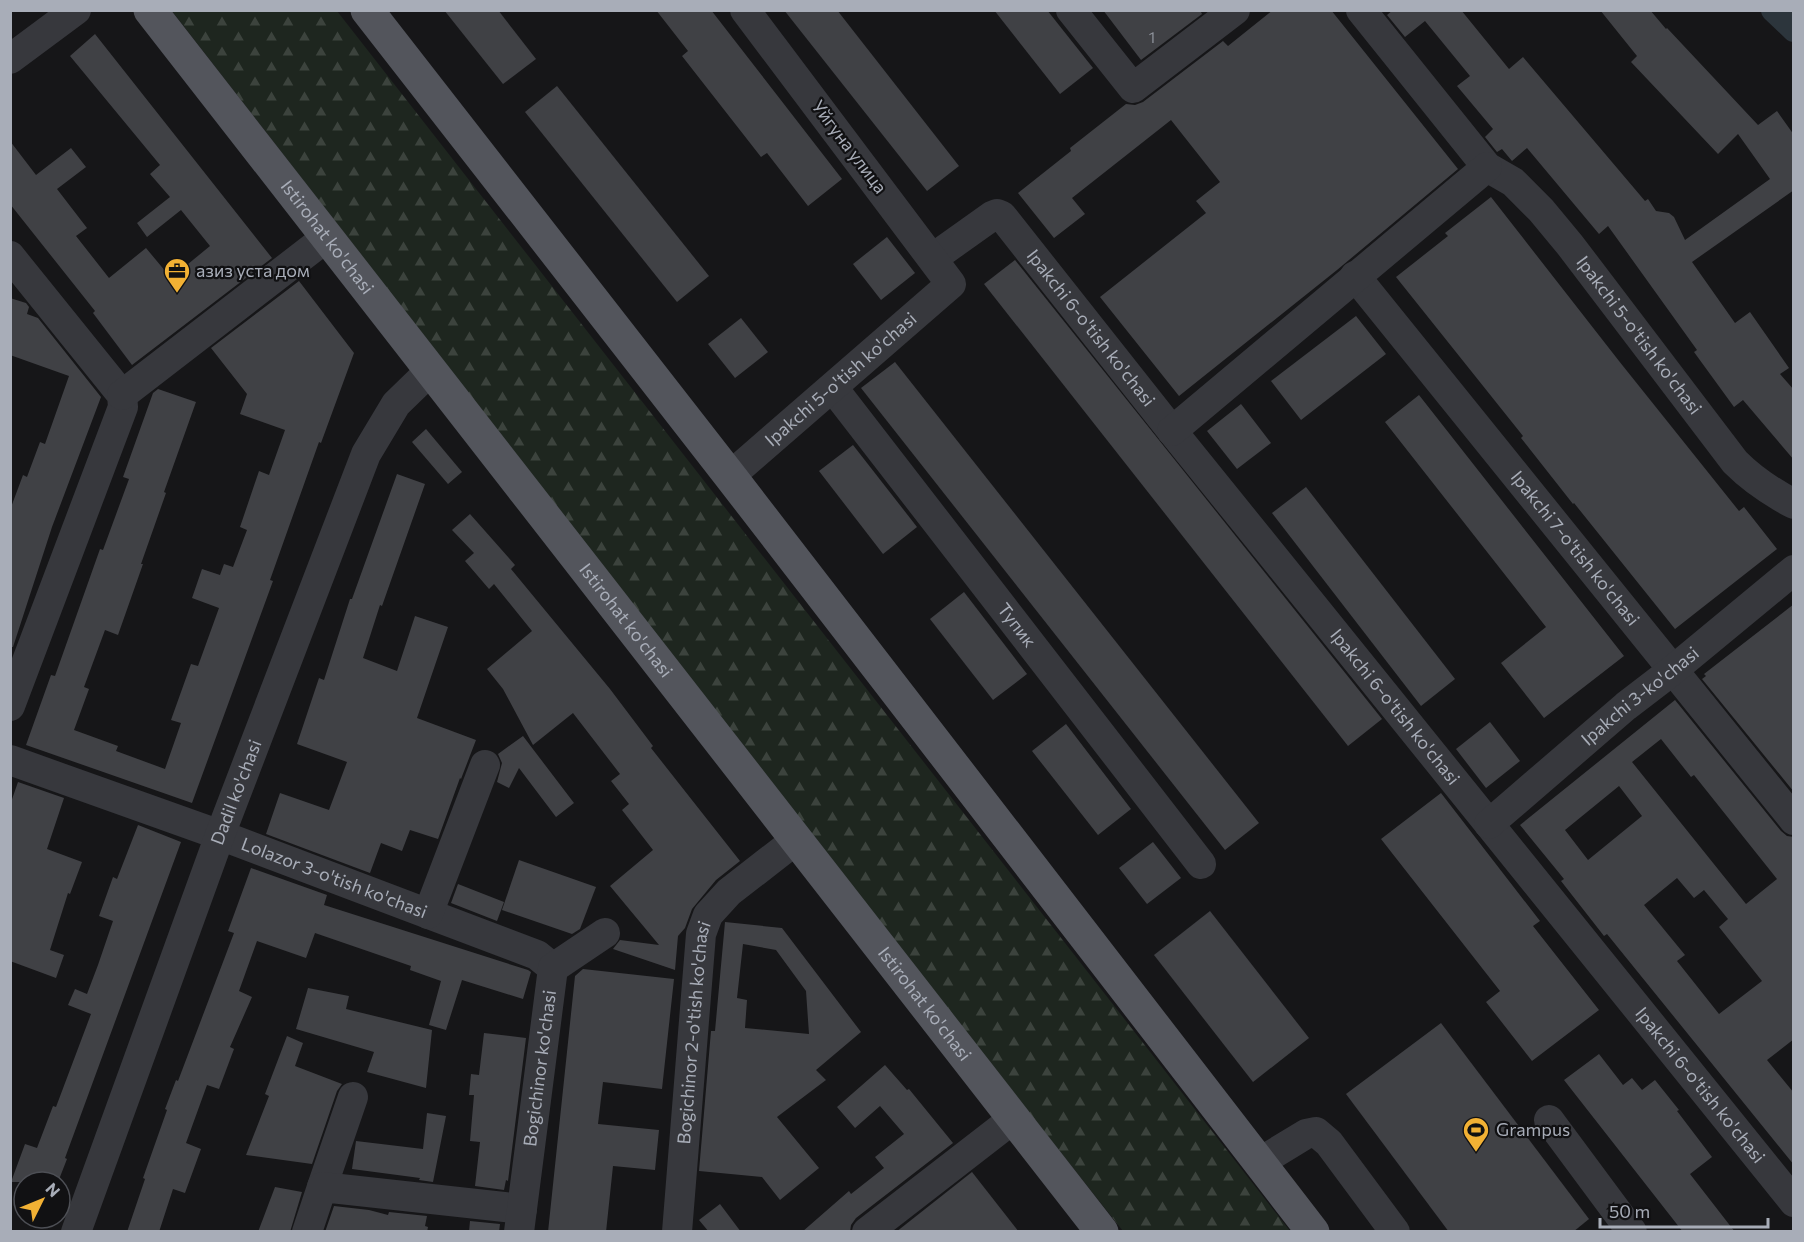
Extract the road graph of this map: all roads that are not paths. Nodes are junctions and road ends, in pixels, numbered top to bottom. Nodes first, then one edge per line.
1 (76, 10) edge
2 (150, 10) edge
3 (367, 10) edge
4 (745, 10) edge
5 (1071, 10) edge
6 (1235, 10) edge
7 (1361, 10) edge
8 (10, 58) edge
9 (1487, 167) junction
10 (327, 237) junction
11 (10, 256) edge
12 (933, 258) junction
13 (1355, 276) junction
14 (951, 284) joint
15 (431, 370) junction
16 (833, 388) junction
17 (122, 395) junction
18 (1172, 431) junction
19 (730, 476) junction
20 (1794, 504) edge
21 (1794, 570) edge
22 (1673, 670) junction
23 (10, 706) edge
24 (10, 760) edge
25 (484, 765) dead end
26 (1794, 820) edge
27 (1489, 824) junction
28 (220, 835) junction
29 (796, 840) junction
30 (1201, 864) dead end
31 (428, 914) junction
32 (605, 933) dead end
33 (553, 968) junction
34 (353, 1097) dead end
35 (1013, 1119) junction
36 (1549, 1120) dead end
37 (1260, 1162) junction
38 (322, 1187) junction
39 (1794, 1202) edge
40 (521, 1220) edge
41 (76, 1232) edge
42 (307, 1232) edge
43 (677, 1232) edge
44 (867, 1232) edge
45 (1102, 1232) edge
46 (1314, 1232) edge
47 (1395, 1232) edge
48 (1632, 1232) edge

1 - 8 street
2 - 10 main road, Istirohat ko'chasi
3 - 19 main road
4 - 12 street, Уйгуна улица
5 - 6 street
7 - 9 street, Ipakchi 5-o'tish ko'chasi
9 - 13 street
9 - 20 street, Ipakchi 5-o'tish ko'chasi
10 - 15 main road, Istirohat ko'chasi
10 - 17 street
11 - 17 street
12 - 14 street, Уйгуна улица
12 - 18 street, Ipakchi 6-o'tish ko'chasi
13 - 18 street
13 - 22 street, Ipakchi 7-o'tish ko'chasi
14 - 16 street, Ipakchi 5-o'tish ko'chasi
15 - 28 street, Dadil ko'chasi
15 - 29 main road, Istirohat ko'chasi
16 - 19 street, Ipakchi 5-o'tish ko'chasi
16 - 30 street, Тупик
17 - 23 street
18 - 27 street, Ipakchi 6-o'tish ko'chasi
19 - 37 main road
21 - 22 street, Ipakchi 3-ko'chasi
22 - 26 street, Ipakchi 7-o'tish ko'chasi
22 - 27 street, Ipakchi 3-ko'chasi
24 - 28 street, Lolazor 3-o'tish ko'chasi
25 - 31 street
27 - 39 street, Ipakchi 6-o'tish ko'chasi
28 - 31 street, Lolazor 3-o'tish ko'chasi
28 - 41 street, Dadil ko'chasi
29 - 35 main road, Istirohat ko'chasi
29 - 43 street, Bogichinor 2-o'tish ko'chasi
31 - 33 street, Lolazor 3-o'tish ko'chasi
32 - 33 street, Bogichinor ko'chasi
33 - 40 street, Bogichinor ko'chasi
34 - 38 street
35 - 44 street
35 - 45 main road, Istirohat ko'chasi
36 - 48 street
37 - 46 main road
37 - 47 street
38 - 40 street
38 - 42 street

